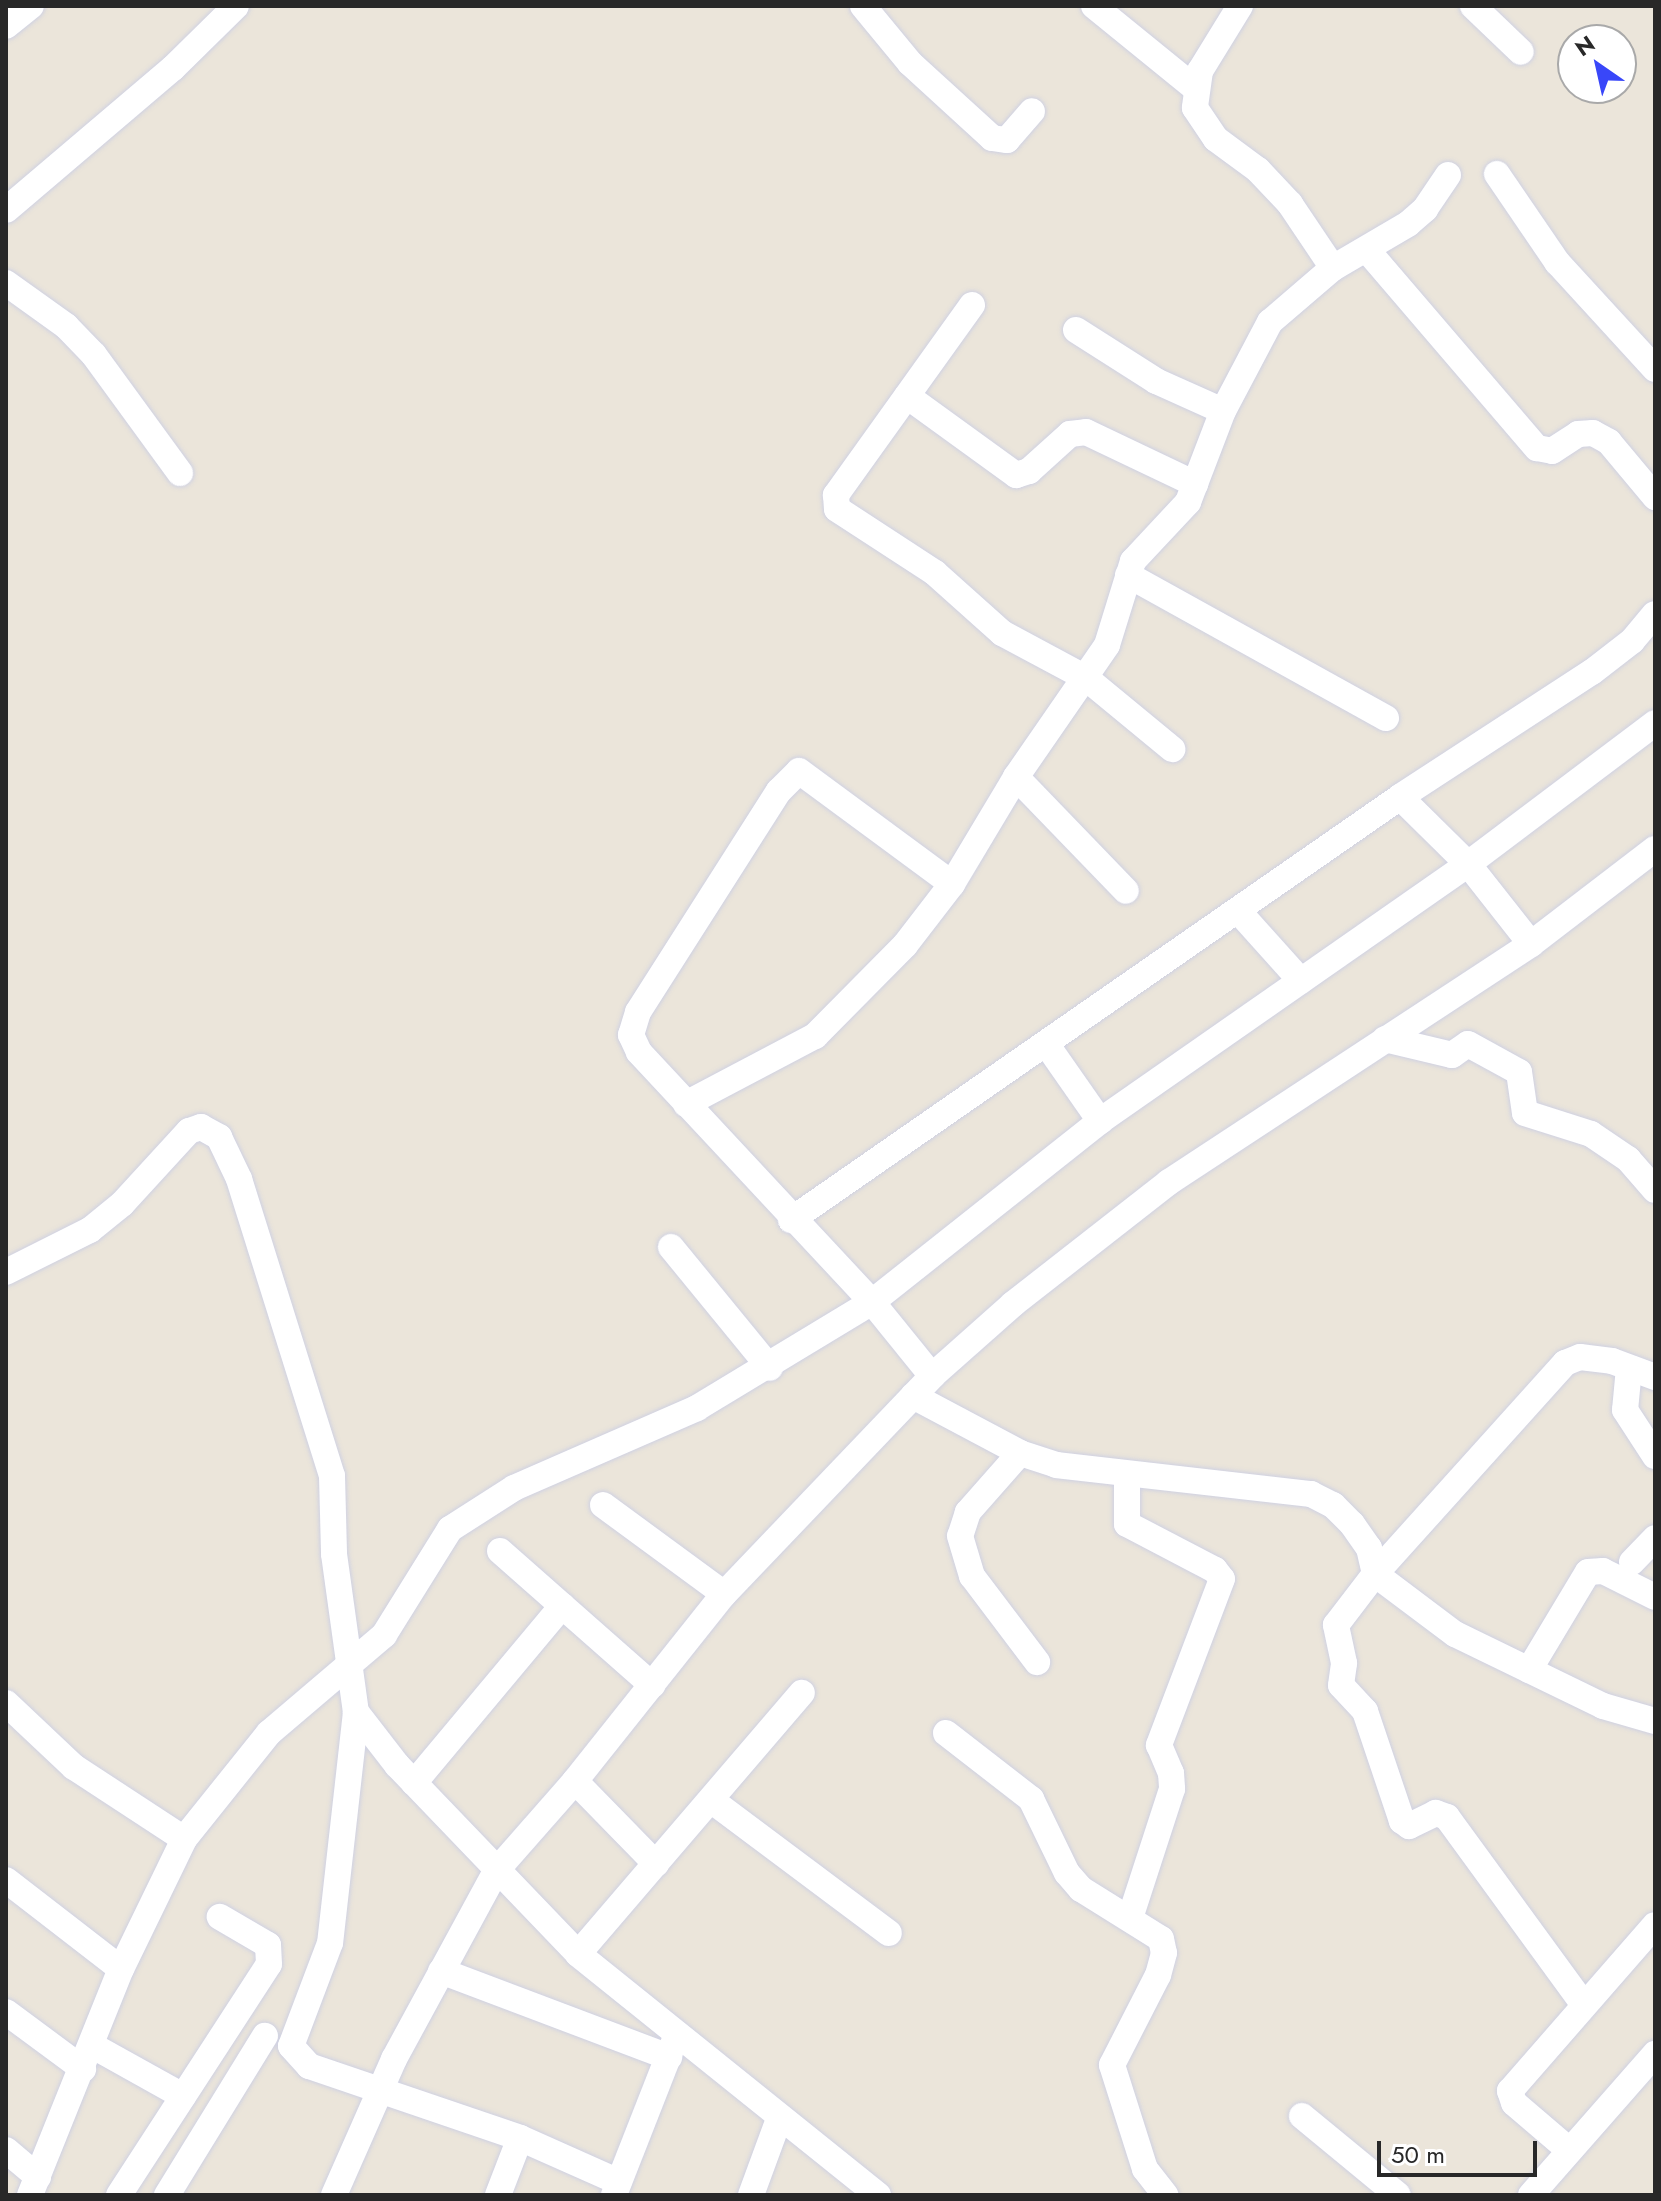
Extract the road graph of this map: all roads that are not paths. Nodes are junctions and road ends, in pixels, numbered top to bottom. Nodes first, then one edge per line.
1 (31, 6) edge
2 (236, 6) edge
3 (863, 6) edge
4 (1094, 6) edge
5 (1240, 6) edge
6 (1473, 6) edge
7 (6, 26) edge
8 (1521, 52) dead end
9 (1195, 88) junction
10 (1032, 111) dead end
11 (1497, 174) dead end
12 (1448, 175) dead end
13 (6, 210) edge
14 (1367, 250) junction
15 (1333, 268) junction
16 (6, 283) edge
17 (972, 305) dead end
18 (1076, 330) dead end
19 (1655, 369) edge
20 (907, 396) junction
21 (1223, 411) junction
22 (180, 473) dead end
23 (1195, 484) junction
24 (1655, 497) edge
25 (1128, 575) junction
26 (1655, 614) edge
27 (1086, 678) junction
28 (1386, 718) dead end
29 (1655, 723) edge
30 (1172, 749) dead end
31 (1016, 777) junction
32 (1400, 797) junction
33 (1655, 849) edge
34 (1468, 864) junction
35 (952, 884) junction
36 (1126, 891) dead end
37 (1240, 913) junction
38 (1531, 944) junction
39 (1301, 981) junction
40 (1385, 1039) junction
41 (1047, 1045) junction
42 (686, 1104) junction
43 (1100, 1121) junction
44 (1655, 1190) edge
45 (791, 1220) junction
46 (671, 1247) dead end
47 (6, 1272) edge
48 (872, 1302) junction
49 (770, 1368) junction
50 (1629, 1368) junction
51 (932, 1376) junction
52 (1655, 1377) edge
53 (913, 1396) junction
54 (1020, 1453) junction
55 (1655, 1456) edge
56 (1127, 1476) junction
57 (603, 1505) dead end
58 (1655, 1538) edge
59 (500, 1551) dead end
60 (1632, 1562) dead end
61 (1375, 1574) junction
62 (724, 1594) junction
63 (1655, 1597) edge
64 (562, 1606) junction
65 (1037, 1662) dead end
66 (349, 1665) junction
67 (1529, 1670) junction
68 (652, 1685) junction
69 (802, 1693) dead end
70 (6, 1703) edge
71 (362, 1721) junction
72 (1655, 1721) edge
73 (946, 1733) dead end
74 (406, 1774) junction
75 (575, 1781) junction
76 (711, 1800) junction
77 (184, 1839) junction
78 (656, 1864) junction
79 (496, 1871) junction
80 (6, 1880) edge
81 (220, 1917) dead end
82 (1130, 1918) junction
83 (1655, 1925) edge
84 (889, 1933) dead end
85 (578, 1954) junction
86 (121, 1969) junction
87 (441, 1971) junction
88 (1584, 2005) junction
89 (6, 2012) edge
90 (235, 2017) junction
91 (265, 2036) junction
92 (291, 2046) junction
93 (672, 2046) junction
94 (1655, 2054) edge
95 (88, 2057) junction
96 (380, 2089) junction
97 (183, 2096) junction
98 (1302, 2116) dead end
99 (779, 2119) junction
100 (520, 2138) junction
101 (6, 2150) edge
102 (1569, 2150) junction
103 (34, 2186) edge
104 (616, 2188) edge
105 (119, 2195) edge
106 (167, 2195) edge
107 (334, 2195) edge
108 (498, 2195) edge
109 (751, 2195) edge
110 (878, 2195) edge
111 (1165, 2195) edge
112 (1398, 2195) edge
113 (1531, 2195) edge

1 - 7 street
2 - 13 street
3 - 10 street
4 - 9 street
5 - 9 street
6 - 8 street
9 - 15 street
11 - 19 street
12 - 14 street
14 - 15 street
14 - 24 street
15 - 21 street
16 - 22 street
17 - 20 street
18 - 21 street
20 - 23 street
20 - 27 street
21 - 23 street
23 - 25 street
25 - 27 street
25 - 28 street
26 - 32 street
27 - 30 street
27 - 31 street
29 - 34 street
31 - 35 street
31 - 36 street
32 - 34 street
32 - 37 street
33 - 38 street
34 - 38 street
34 - 39 street
35 - 42 street
35 - 42 street
37 - 39 street
37 - 41 street
38 - 40 street
39 - 43 street
40 - 44 street
40 - 51 street
41 - 43 street
41 - 45 street
42 - 45 street
43 - 48 street
45 - 48 street
46 - 49 street
47 - 66 street
48 - 49 street
48 - 51 street
49 - 66 street
50 - 52 street
50 - 55 street
50 - 61 street
51 - 53 street
53 - 54 street
53 - 62 street
54 - 56 street
54 - 65 street
56 - 61 street
56 - 82 street
57 - 62 street
58 - 60 street
59 - 64 street
61 - 67 street
61 - 88 street
62 - 68 street
63 - 67 street
64 - 68 street
64 - 74 street
66 - 71 street
66 - 77 street
67 - 72 street
68 - 75 street
69 - 76 street
70 - 77 street
71 - 74 street
71 - 92 street
73 - 82 street
74 - 79 street
75 - 78 street
75 - 79 street
76 - 78 street
76 - 84 street
77 - 86 street
78 - 85 street
79 - 85 street
79 - 87 street
80 - 86 street
81 - 90 street
82 - 111 street
83 - 88 street
85 - 93 street
86 - 95 street
87 - 93 street
87 - 96 street
88 - 102 street
89 - 95 street
90 - 91 street
90 - 97 street
91 - 92 street
91 - 106 street
92 - 96 street
93 - 99 street
93 - 104 street
94 - 102 street
95 - 97 street
95 - 103 street
96 - 100 street
96 - 107 street
97 - 105 street
98 - 112 street
99 - 109 street
99 - 110 street
100 - 104 street
100 - 108 street
101 - 103 street
102 - 113 street

